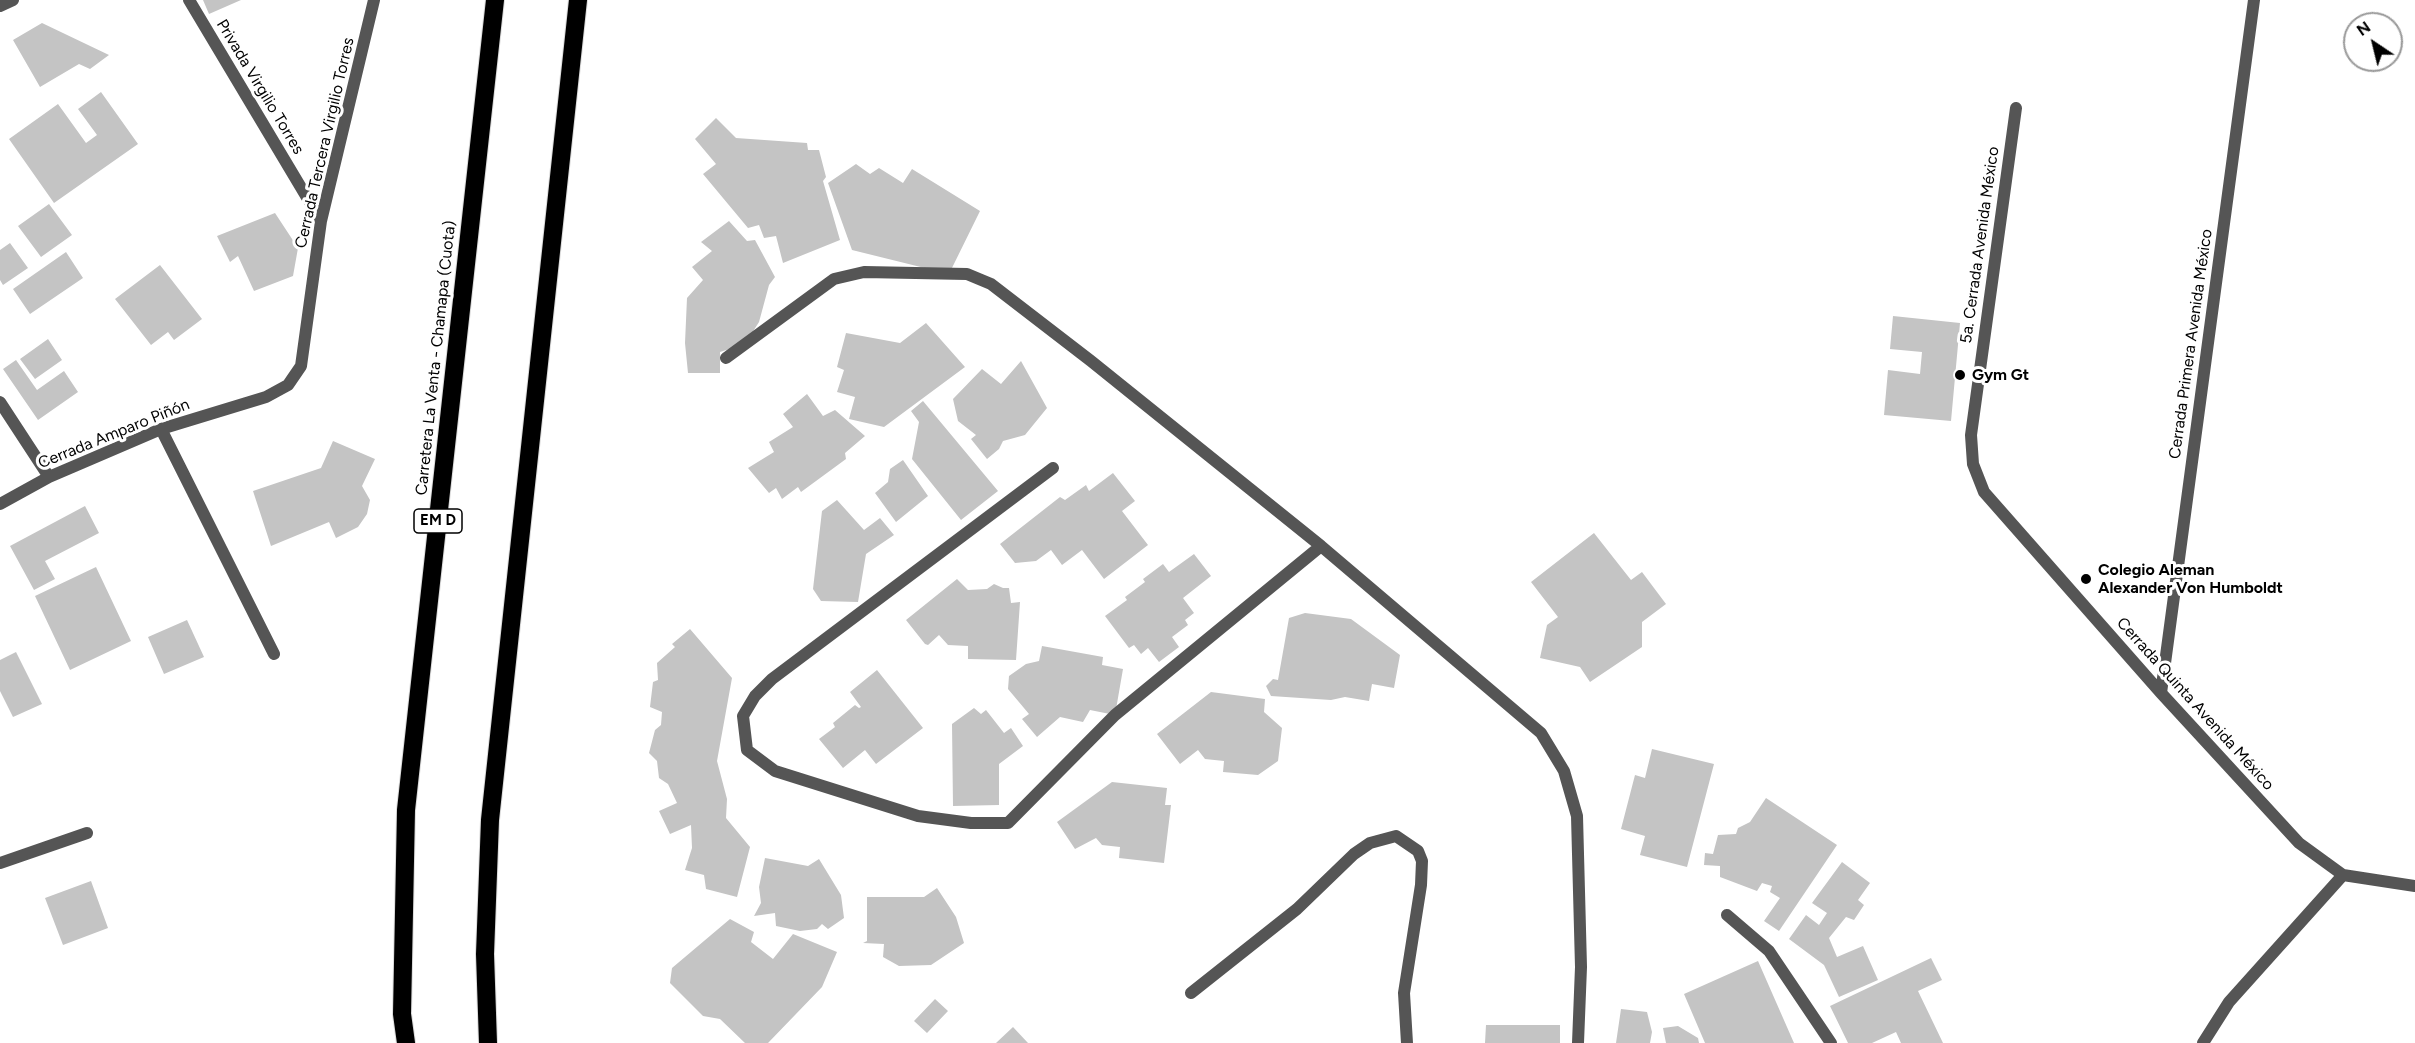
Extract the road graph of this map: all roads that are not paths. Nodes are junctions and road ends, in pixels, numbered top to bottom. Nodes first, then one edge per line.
1 (13, 0) edge
2 (189, 0) edge
3 (375, 0) edge
4 (495, 0) edge
5 (578, 0) edge
6 (2254, 0) edge
7 (0, 6) edge
8 (2016, 108) dead end
9 (321, 221) junction
10 (726, 358) dead end
11 (301, 366) joint
12 (0, 402) edge
13 (161, 429) junction
14 (1053, 468) dead end
15 (49, 477) junction
16 (1984, 492) joint
17 (0, 504) edge
18 (1322, 546) junction
19 (274, 654) dead end
20 (2161, 693) junction
21 (87, 833) dead end
22 (0, 863) edge
23 (2343, 875) junction
24 (2415, 886) edge
25 (1727, 915) dead end
26 (1191, 993) dead end
27 (406, 1043) edge
28 (488, 1043) edge
29 (1407, 1043) edge
30 (1578, 1043) edge
31 (1831, 1043) edge
32 (2203, 1043) edge

1 - 7 street
2 - 9 street, Privada Virgilio Torres
3 - 9 street, Cerrada Tercera Virgilio Torres
4 - 27 highway, Carretera La Venta - Chamapa (Cuota) / EM D
5 - 28 highway
6 - 20 street, Cerrada Primera Avenida México
8 - 16 street, 5a. Cerrada Avenida México
9 - 11 street, Cerrada Tercera Virgilio Torres
10 - 18 street
11 - 13 street, Cerrada Amparo Piñón
12 - 15 street
13 - 15 street, Cerrada Amparo Piñón
13 - 19 street
14 - 18 street
15 - 17 street, Cerrada Amparo Piñón
16 - 20 street, Cerrada Quinta Avenida México
18 - 30 street
20 - 23 street, Cerrada Quinta Avenida México
21 - 22 street
23 - 24 street, Cerrada Quinta Avenida México
23 - 32 street
25 - 31 street
26 - 29 street

